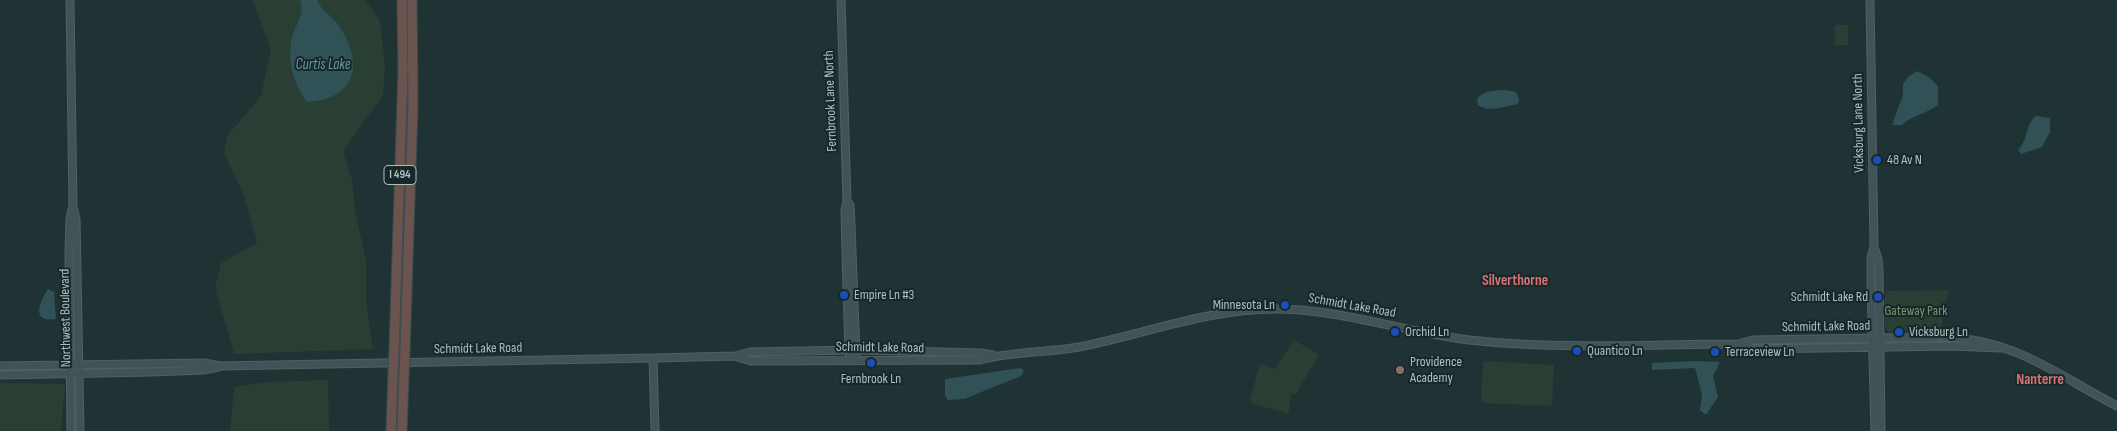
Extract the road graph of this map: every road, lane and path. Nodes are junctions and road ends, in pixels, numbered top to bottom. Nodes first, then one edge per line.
1 (70, 0) edge
2 (402, 0) edge
3 (412, 0) edge
4 (841, 0) edge
5 (1870, 0) edge
6 (73, 206) junction
7 (1874, 247) junction
8 (1880, 338) junction
9 (1872, 339) junction
10 (1738, 344) junction
11 (1872, 348) junction
12 (1880, 348) junction
13 (2003, 348) junction
14 (852, 350) junction
15 (735, 356) junction
16 (995, 356) junction
17 (653, 358) junction
18 (852, 359) junction
19 (79, 364) junction
20 (70, 365) junction
21 (0, 366) edge
22 (220, 366) junction
23 (70, 374) junction
24 (80, 374) junction
25 (0, 375) edge
26 (2117, 406) edge
27 (71, 431) edge
28 (80, 431) edge
29 (391, 431) edge
30 (402, 431) edge
31 (654, 431) edge
32 (1875, 431) edge
33 (1881, 431) edge

1 - 6 street, Northwest Boulevard
2 - 29 highway, I 494, bridge
3 - 30 highway, I 494, bridge
4 - 14 street, Fernbrook Lane North
5 - 7 street, Vicksburg Lane North
6 - 19 street, Northwest Boulevard
6 - 20 street, Northwest Boulevard
7 - 8 street, Vicksburg Lane North
7 - 9 street, Vicksburg Lane North
8 - 9 street, Schmidt Lake Road
8 - 12 street, Vicksburg Lane North
8 - 13 street, Schmidt Lake Road
9 - 10 street, Schmidt Lake Road
9 - 11 street, Vicksburg Lane North
10 - 11 street, Schmidt Lake Road
10 - 16 street, Schmidt Lake Road
11 - 12 street, Schmidt Lake Road
11 - 32 street, Vicksburg Lane North
12 - 13 street, Schmidt Lake Road
12 - 33 street, Vicksburg Lane North
13 - 26 street, Schmidt Lake Road
14 - 15 street, Schmidt Lake Road
14 - 16 street, Schmidt Lake Road
14 - 18 street, Fernbrook Lane North
15 - 17 street, Schmidt Lake Road
15 - 18 street, Schmidt Lake Road
16 - 18 street, Schmidt Lake Road
17 - 22 street, Schmidt Lake Road
17 - 31 street
19 - 20 street, Schmidt Lake Road
19 - 22 street, Schmidt Lake Road
19 - 24 street, Northwest Boulevard
20 - 21 street, Schmidt Lake Road
20 - 23 street, Northwest Boulevard
22 - 24 street, Schmidt Lake Road
23 - 24 street, Schmidt Lake Road
23 - 25 street, Schmidt Lake Road
23 - 27 street, Northwest Boulevard
24 - 28 street, Northwest Boulevard

